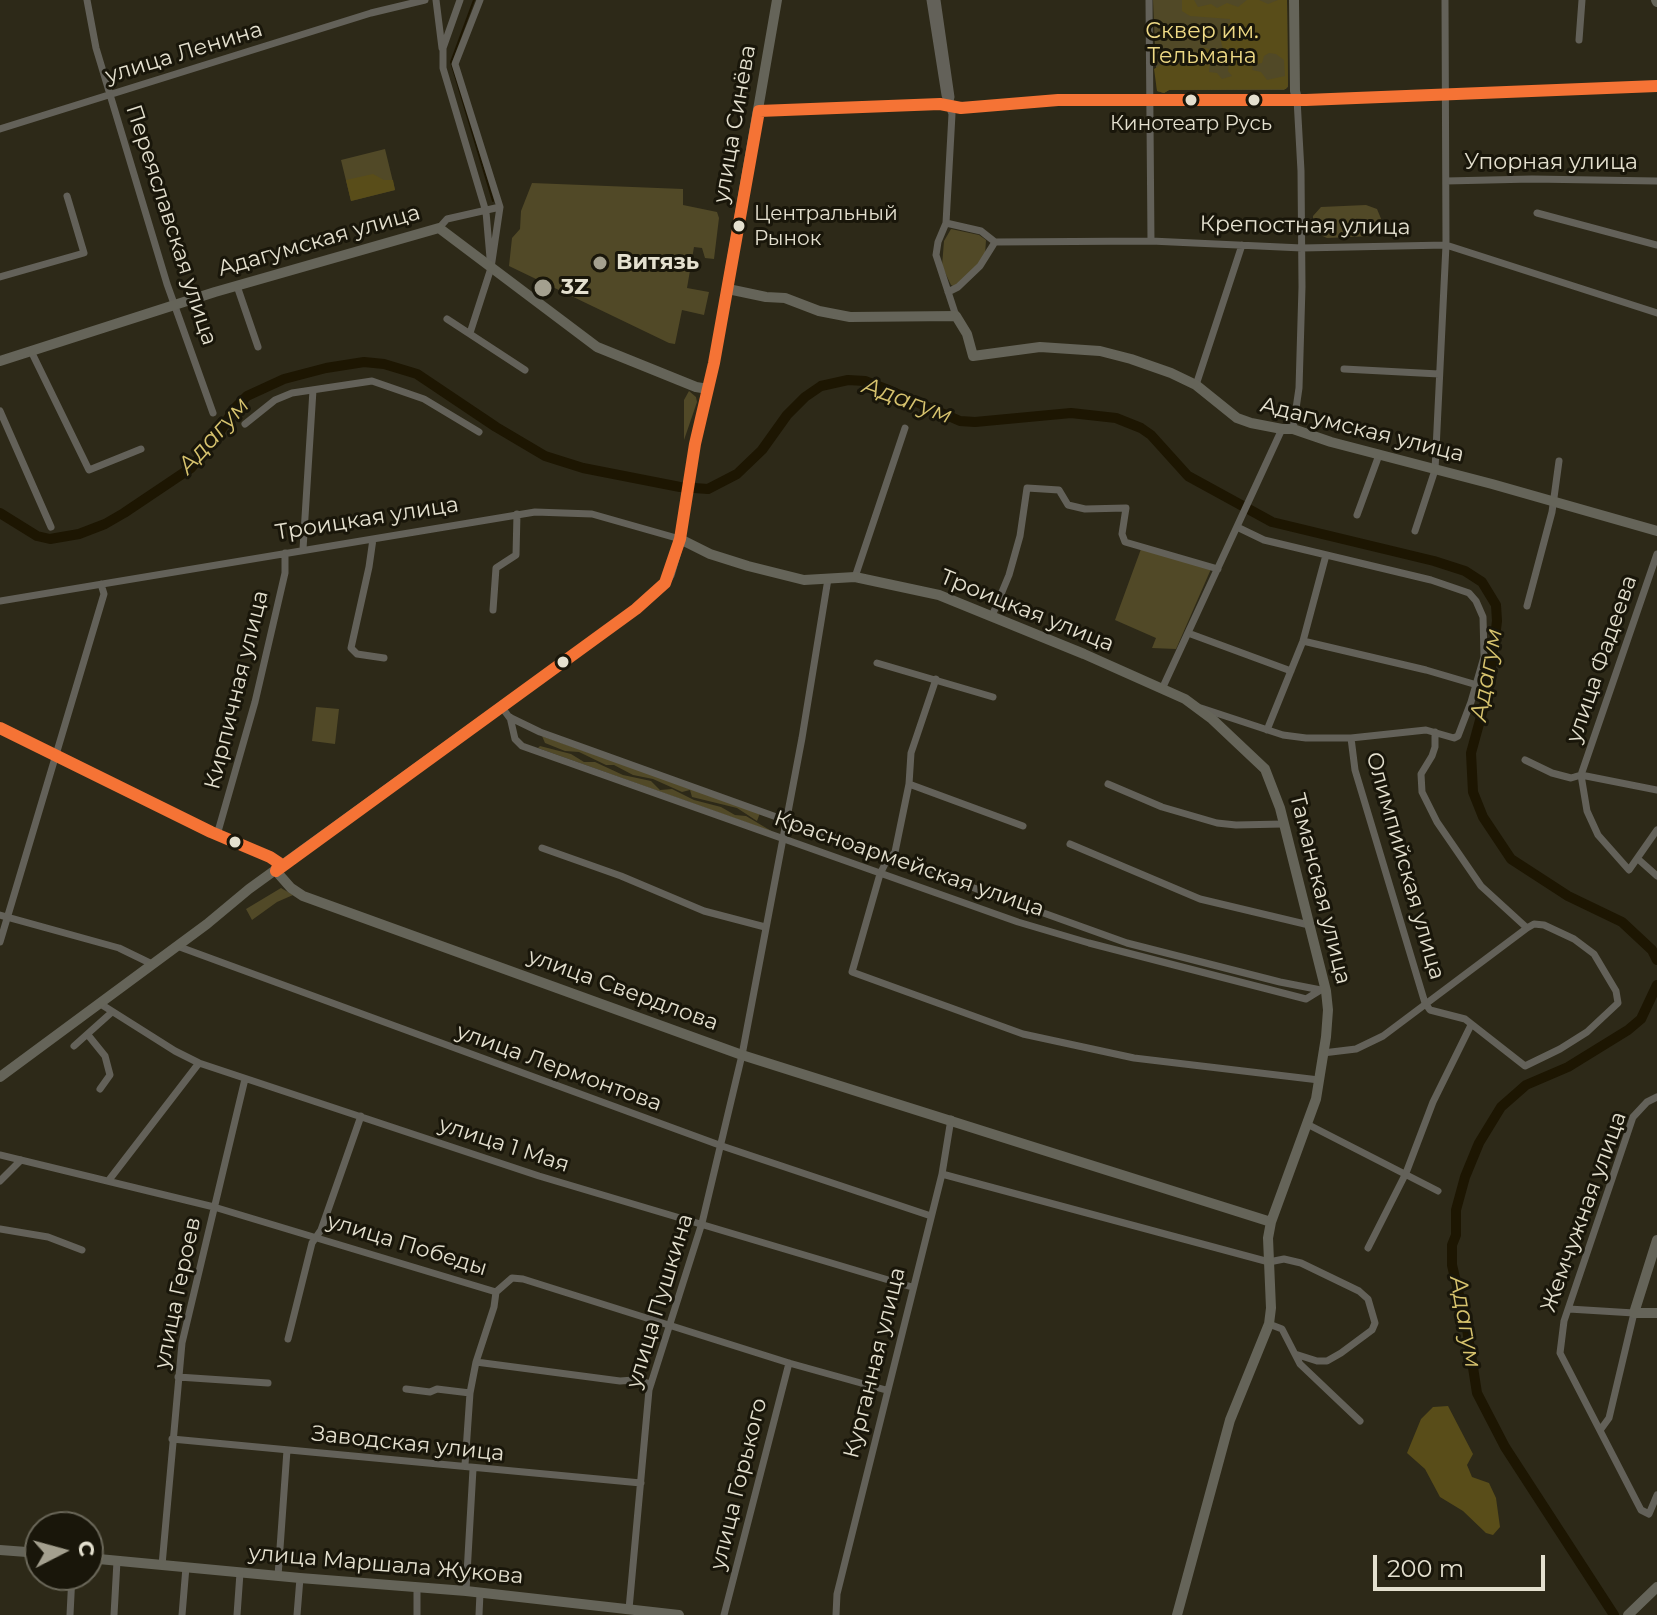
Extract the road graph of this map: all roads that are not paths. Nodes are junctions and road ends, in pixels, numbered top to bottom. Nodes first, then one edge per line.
1 (87, 0) edge
2 (425, 0) edge
3 (436, 0) edge
4 (460, 0) edge
5 (480, 0) edge
6 (777, 0) edge
7 (930, 0) edge
8 (937, 0) edge
9 (1149, 0) edge
10 (1294, 0) edge
11 (1445, 0) edge
12 (1582, 0) edge
13 (1579, 40) dead end
14 (442, 54) junction
15 (1657, 86) edge
16 (1446, 93) junction
17 (111, 94) junction
18 (1297, 99) junction
19 (1150, 101) junction
20 (949, 105) junction
21 (759, 111) junction
22 (0, 129) edge
23 (1446, 181) junction
24 (1657, 181) edge
25 (67, 196) dead end
26 (500, 207) junction
27 (486, 212) junction
28 (1537, 213) dead end
29 (946, 223) junction
30 (439, 228) junction
31 (1151, 241) junction
32 (995, 242) junction
33 (1242, 245) junction
34 (1446, 245) junction
35 (1657, 245) edge
36 (1302, 248) junction
37 (491, 268) junction
38 (0, 277) edge
39 (237, 286) junction
40 (728, 289) junction
41 (948, 292) junction
42 (175, 305) junction
43 (1657, 313) edge
44 (956, 316) junction
45 (447, 319) dead end
46 (470, 333) junction
47 (258, 347) dead end
48 (31, 351) junction
49 (0, 361) edge
50 (1344, 369) dead end
51 (525, 370) dead end
52 (1439, 374) junction
53 (1196, 385) junction
54 (708, 389) junction
55 (313, 390) junction
56 (0, 411) edge
57 (213, 413) dead end
58 (245, 424) dead end
59 (905, 428) dead end
60 (1288, 429) junction
61 (479, 432) dead end
62 (141, 449) dead end
63 (1379, 455) junction
64 (1559, 461) dead end
65 (1435, 470) junction
66 (1552, 502) junction
67 (517, 514) junction
68 (1357, 515) dead end
69 (51, 527) dead end
70 (1237, 527) junction
71 (1415, 531) dead end
72 (1657, 531) edge
73 (373, 539) junction
74 (680, 539) junction
75 (303, 549) junction
76 (285, 553) junction
77 (1657, 554) edge
78 (1326, 555) junction
79 (1218, 569) junction
80 (855, 577) junction
81 (828, 579) junction
82 (101, 584) junction
83 (0, 601) edge
84 (1527, 606) dead end
85 (493, 610) dead end
86 (992, 616) junction
87 (1188, 633) junction
88 (1303, 641) junction
89 (384, 658) dead end
90 (877, 663) dead end
91 (1291, 671) junction
92 (936, 679) junction
93 (1477, 685) junction
94 (1162, 689) junction
95 (993, 697) dead end
96 (501, 706) junction
97 (1199, 707) junction
98 (509, 717) junction
99 (0, 728) edge
100 (1267, 730) junction
101 (1435, 732) junction
102 (1351, 738) junction
103 (55, 755) junction
104 (1525, 760) dead end
105 (1581, 775) junction
106 (909, 784) junction
107 (1108, 784) dead end
108 (1657, 790) edge
109 (786, 820) junction
110 (1283, 824) junction
111 (1023, 826) dead end
112 (1657, 830) edge
113 (217, 835) junction
114 (784, 840) junction
115 (1070, 844) dead end
116 (542, 848) dead end
117 (890, 858) junction
118 (1638, 859) junction
119 (276, 871) junction
120 (880, 874) junction
121 (1657, 876) edge
122 (4, 916) edge
123 (1309, 925) junction
124 (765, 927) junction
125 (1527, 928) junction
126 (0, 942) edge
127 (177, 946) junction
128 (152, 964) junction
129 (1323, 991) junction
130 (99, 1003) junction
131 (1425, 1003) junction
132 (112, 1012) junction
133 (1471, 1025) junction
134 (88, 1035) junction
135 (74, 1046) dead end
136 (1323, 1053) junction
137 (742, 1055) junction
138 (199, 1063) junction
139 (0, 1077) edge
140 (245, 1079) junction
141 (1319, 1080) junction
142 (100, 1089) dead end
143 (1657, 1097) edge
144 (361, 1116) junction
145 (951, 1119) junction
146 (1307, 1124) junction
147 (722, 1146) junction
148 (0, 1155) edge
149 (21, 1160) junction
150 (1406, 1173) junction
151 (942, 1174) junction
152 (109, 1180) junction
153 (0, 1181) edge
154 (1438, 1191) dead end
155 (214, 1207) junction
156 (931, 1216) junction
157 (1271, 1222) junction
158 (702, 1223) junction
159 (0, 1229) edge
160 (316, 1236) junction
161 (1657, 1240) edge
162 (1368, 1248) dead end
163 (82, 1250) dead end
164 (1269, 1262) junction
165 (912, 1287) junction
166 (496, 1292) junction
167 (1569, 1309) junction
168 (1634, 1313) junction
169 (1657, 1313) edge
170 (1269, 1324) junction
171 (669, 1325) junction
172 (288, 1339) dead end
173 (1295, 1354) junction
174 (476, 1362) junction
175 (789, 1363) junction
176 (178, 1377) junction
177 (268, 1383) dead end
178 (651, 1384) junction
179 (406, 1389) dead end
180 (886, 1390) junction
181 (470, 1393) junction
182 (1360, 1421) dead end
183 (1601, 1429) junction
184 (172, 1439) junction
185 (287, 1450) junction
186 (465, 1465) junction
187 (473, 1469) junction
188 (641, 1483) junction
189 (1657, 1495) edge
190 (0, 1550) edge
191 (24, 1552) edge
192 (104, 1560) edge
193 (117, 1561) junction
194 (162, 1565) junction
195 (186, 1567) junction
196 (240, 1573) junction
197 (278, 1576) junction
198 (300, 1578) junction
199 (417, 1587) junction
200 (1656, 1588) edge
201 (71, 1591) edge
202 (466, 1591) junction
203 (480, 1593) junction
204 (629, 1609) junction
205 (70, 1615) edge
206 (114, 1615) edge
207 (182, 1615) edge
208 (237, 1615) edge
209 (297, 1615) edge
210 (417, 1615) edge
211 (479, 1615) edge
212 (679, 1615) edge
213 (724, 1615) edge
214 (836, 1615) edge
215 (1177, 1615) edge
216 (1628, 1615) edge

1 - 17 street, Переяславская улица
2 - 17 street, улица Ленина
3 - 14 street
4 - 14 street
5 - 26 street
6 - 21 main road, улица Синёва
7 - 20 street
8 - 20 street
9 - 19 street
10 - 18 main road
11 - 16 street
12 - 13 street
14 - 27 street
15 - 16 main road
16 - 18 main road
16 - 23 street
17 - 22 street, улица Ленина
17 - 42 street, Переяславская улица
18 - 19 main road
18 - 36 street
19 - 20 main road
19 - 31 street
20 - 21 main road
20 - 29 street
21 - 40 main road, улица Синёва
23 - 24 street, Упорная улица
23 - 34 street
25 - 38 street
26 - 27 street
26 - 37 street
27 - 30 street
27 - 37 street
28 - 35 street
29 - 32 street, Крепостная улица
29 - 41 street
30 - 37 main road, Адагумская улица
30 - 39 main road, Адагумская улица
31 - 32 street, Крепостная улица
31 - 33 street, Крепостная улица
32 - 41 street
33 - 36 street, Крепостная улица
33 - 53 street
34 - 36 street, Крепостная улица
34 - 43 street, Крепостная улица
34 - 52 street
36 - 60 street
37 - 46 street
37 - 54 main road, Адагумская улица
39 - 42 main road, Адагумская улица
39 - 47 street
40 - 44 main road
40 - 54 main road, улица Синёва
41 - 44 street
42 - 48 main road, Адагумская улица
42 - 57 street, Переяславская улица
44 - 53 main road, Адагумская улица
45 - 46 street
46 - 51 street
48 - 49 main road, Адагумская улица
48 - 62 street
50 - 52 street
52 - 65 street
53 - 60 main road, Адагумская улица
54 - 74 main road, улица Синёва
55 - 58 street
55 - 61 street
55 - 75 street
56 - 69 street
59 - 80 street
60 - 63 main road, Адагумская улица
60 - 70 street
63 - 65 main road, Адагумская улица
63 - 68 street
64 - 66 street
65 - 66 main road, Адагумская улица
65 - 71 street
66 - 72 main road, Адагумская улица
66 - 84 street
67 - 73 street, Троицкая улица
67 - 74 street, Троицкая улица
67 - 85 street
70 - 78 street, Троицкая улица
70 - 79 street
73 - 75 street, Троицкая улица
73 - 89 street
74 - 81 main road, Троицкая улица
74 - 96 main road, улица Синёва
75 - 76 street, Троицкая улица
76 - 82 street, Троицкая улица
76 - 113 street, Кирпичная улица
77 - 105 street, улица Фадеева
78 - 88 street
78 - 93 street, Троицкая улица
79 - 86 street
79 - 87 street
80 - 81 main road, Троицкая улица
80 - 86 main road, Троицкая улица
81 - 109 street, улица Пушкина
82 - 83 street, Троицкая улица
82 - 103 street
86 - 94 main road, Троицкая улица
87 - 91 street
87 - 94 street
88 - 91 street
88 - 93 street
90 - 92 street
91 - 100 street
92 - 95 street
92 - 106 street
93 - 101 street, Троицкая улица
94 - 97 main road, Троицкая улица
96 - 98 street, Красноармейская улица
96 - 119 main road, улица Синёва
97 - 100 street, Троицкая улица
97 - 110 main road, Таманская улица
98 - 109 street, Красноармейская улица
98 - 114 street, Красноармейская улица
99 - 103 street, улица Свердлова
100 - 102 street, Троицкая улица
101 - 102 street, Троицкая улица
101 - 125 street
102 - 131 street, Олимпийская улица
103 - 113 street, улица Свердлова
103 - 122 street
104 - 105 street, улица Фадеева
105 - 108 street, улица Фадеева
105 - 118 street, улица Фадеева
106 - 111 street
106 - 117 street
107 - 110 street
109 - 114 street, улица Пушкина
109 - 117 street, Красноармейская улица
110 - 123 main road, Таманская улица
112 - 118 street
113 - 119 street, улица Свердлова
114 - 120 street, Красноармейская улица
114 - 124 street, улица Пушкина
115 - 123 street
116 - 124 street
117 - 120 street
117 - 129 street, Красноармейская улица
118 - 121 street
119 - 127 main road, улица Синёва
119 - 137 main road, улица Свердлова
120 - 129 street, Красноармейская улица
120 - 141 street
122 - 126 street
122 - 128 street
123 - 129 main road, Таманская улица
124 - 137 street, улица Пушкина
125 - 131 street
125 - 133 street
127 - 128 main road, улица Синёва
127 - 147 street, улица Лермонтова
128 - 130 main road, улица Синёва
129 - 136 main road, Таманская улица
130 - 132 street, улица 1 Мая
130 - 139 main road, улица Синёва
131 - 133 street
131 - 136 street
132 - 134 street
132 - 138 street, улица 1 Мая
133 - 150 street
134 - 135 street
134 - 142 street
136 - 141 main road, Таманская улица
137 - 145 main road, улица Свердлова
137 - 147 street, улица Пушкина
138 - 140 street, улица 1 Мая
138 - 152 street
140 - 144 street, улица 1 Мая
140 - 155 street, улица Героев
141 - 146 main road, Таманская улица
143 - 167 street, Жемчужная улица
144 - 158 street, улица 1 Мая
144 - 160 street
145 - 151 street, Курганная улица
145 - 157 main road, улица Свердлова
146 - 150 street
146 - 157 main road, Таманская улица
147 - 156 street, улица Лермонтова
147 - 158 street, улица Пушкина
148 - 149 street, улица Победы
149 - 152 street, улица Победы
149 - 153 street
150 - 154 street
150 - 162 street
151 - 156 street, Курганная улица
151 - 164 street
152 - 155 street, улица Победы
155 - 160 street, улица Победы
155 - 176 street, улица Героев
156 - 165 street, Курганная улица
157 - 164 main road, Таманская улица
158 - 165 street, улица 1 Мая
158 - 171 street, улица Пушкина
159 - 163 street
160 - 166 street, улица Победы
160 - 172 street
161 - 168 main road
164 - 170 main road, Таманская улица
164 - 173 street
165 - 180 street, Курганная улица
166 - 171 street, улица Победы
166 - 174 street
167 - 168 street
167 - 183 street, Жемчужная улица
168 - 169 main road
168 - 183 street
170 - 173 street
170 - 215 main road, Таманская улица
171 - 175 street, улица Победы
171 - 178 street, улица Пушкина
173 - 182 street
174 - 178 street
174 - 181 street
175 - 180 street, улица Победы
175 - 213 street, улица Горького
176 - 177 street
176 - 184 street, улица Героев
178 - 188 street, улица Пушкина
179 - 181 street
180 - 214 street, Курганная улица
181 - 186 street
183 - 189 street, Жемчужная улица
184 - 185 street, Заводская улица
184 - 194 street, улица Героев
185 - 186 street, Заводская улица
185 - 197 street
186 - 187 street, Заводская улица
187 - 188 street, Заводская улица
187 - 202 street
188 - 204 street, улица Пушкина
190 - 191 main road
192 - 193 main road, улица Маршала Жукова
193 - 194 main road, улица Маршала Жукова
193 - 206 street
194 - 195 main road, улица Маршала Жукова
195 - 196 main road, улица Маршала Жукова
195 - 207 street
196 - 197 main road, улица Маршала Жукова
196 - 208 street
197 - 198 main road, улица Маршала Жукова
198 - 199 main road, улица Маршала Жукова
198 - 209 street
199 - 202 main road, улица Маршала Жукова
199 - 210 street
200 - 216 main road
201 - 205 street
202 - 203 main road, улица Маршала Жукова
203 - 204 main road, улица Маршала Жукова
203 - 211 street
204 - 212 main road, улица Маршала Жукова

